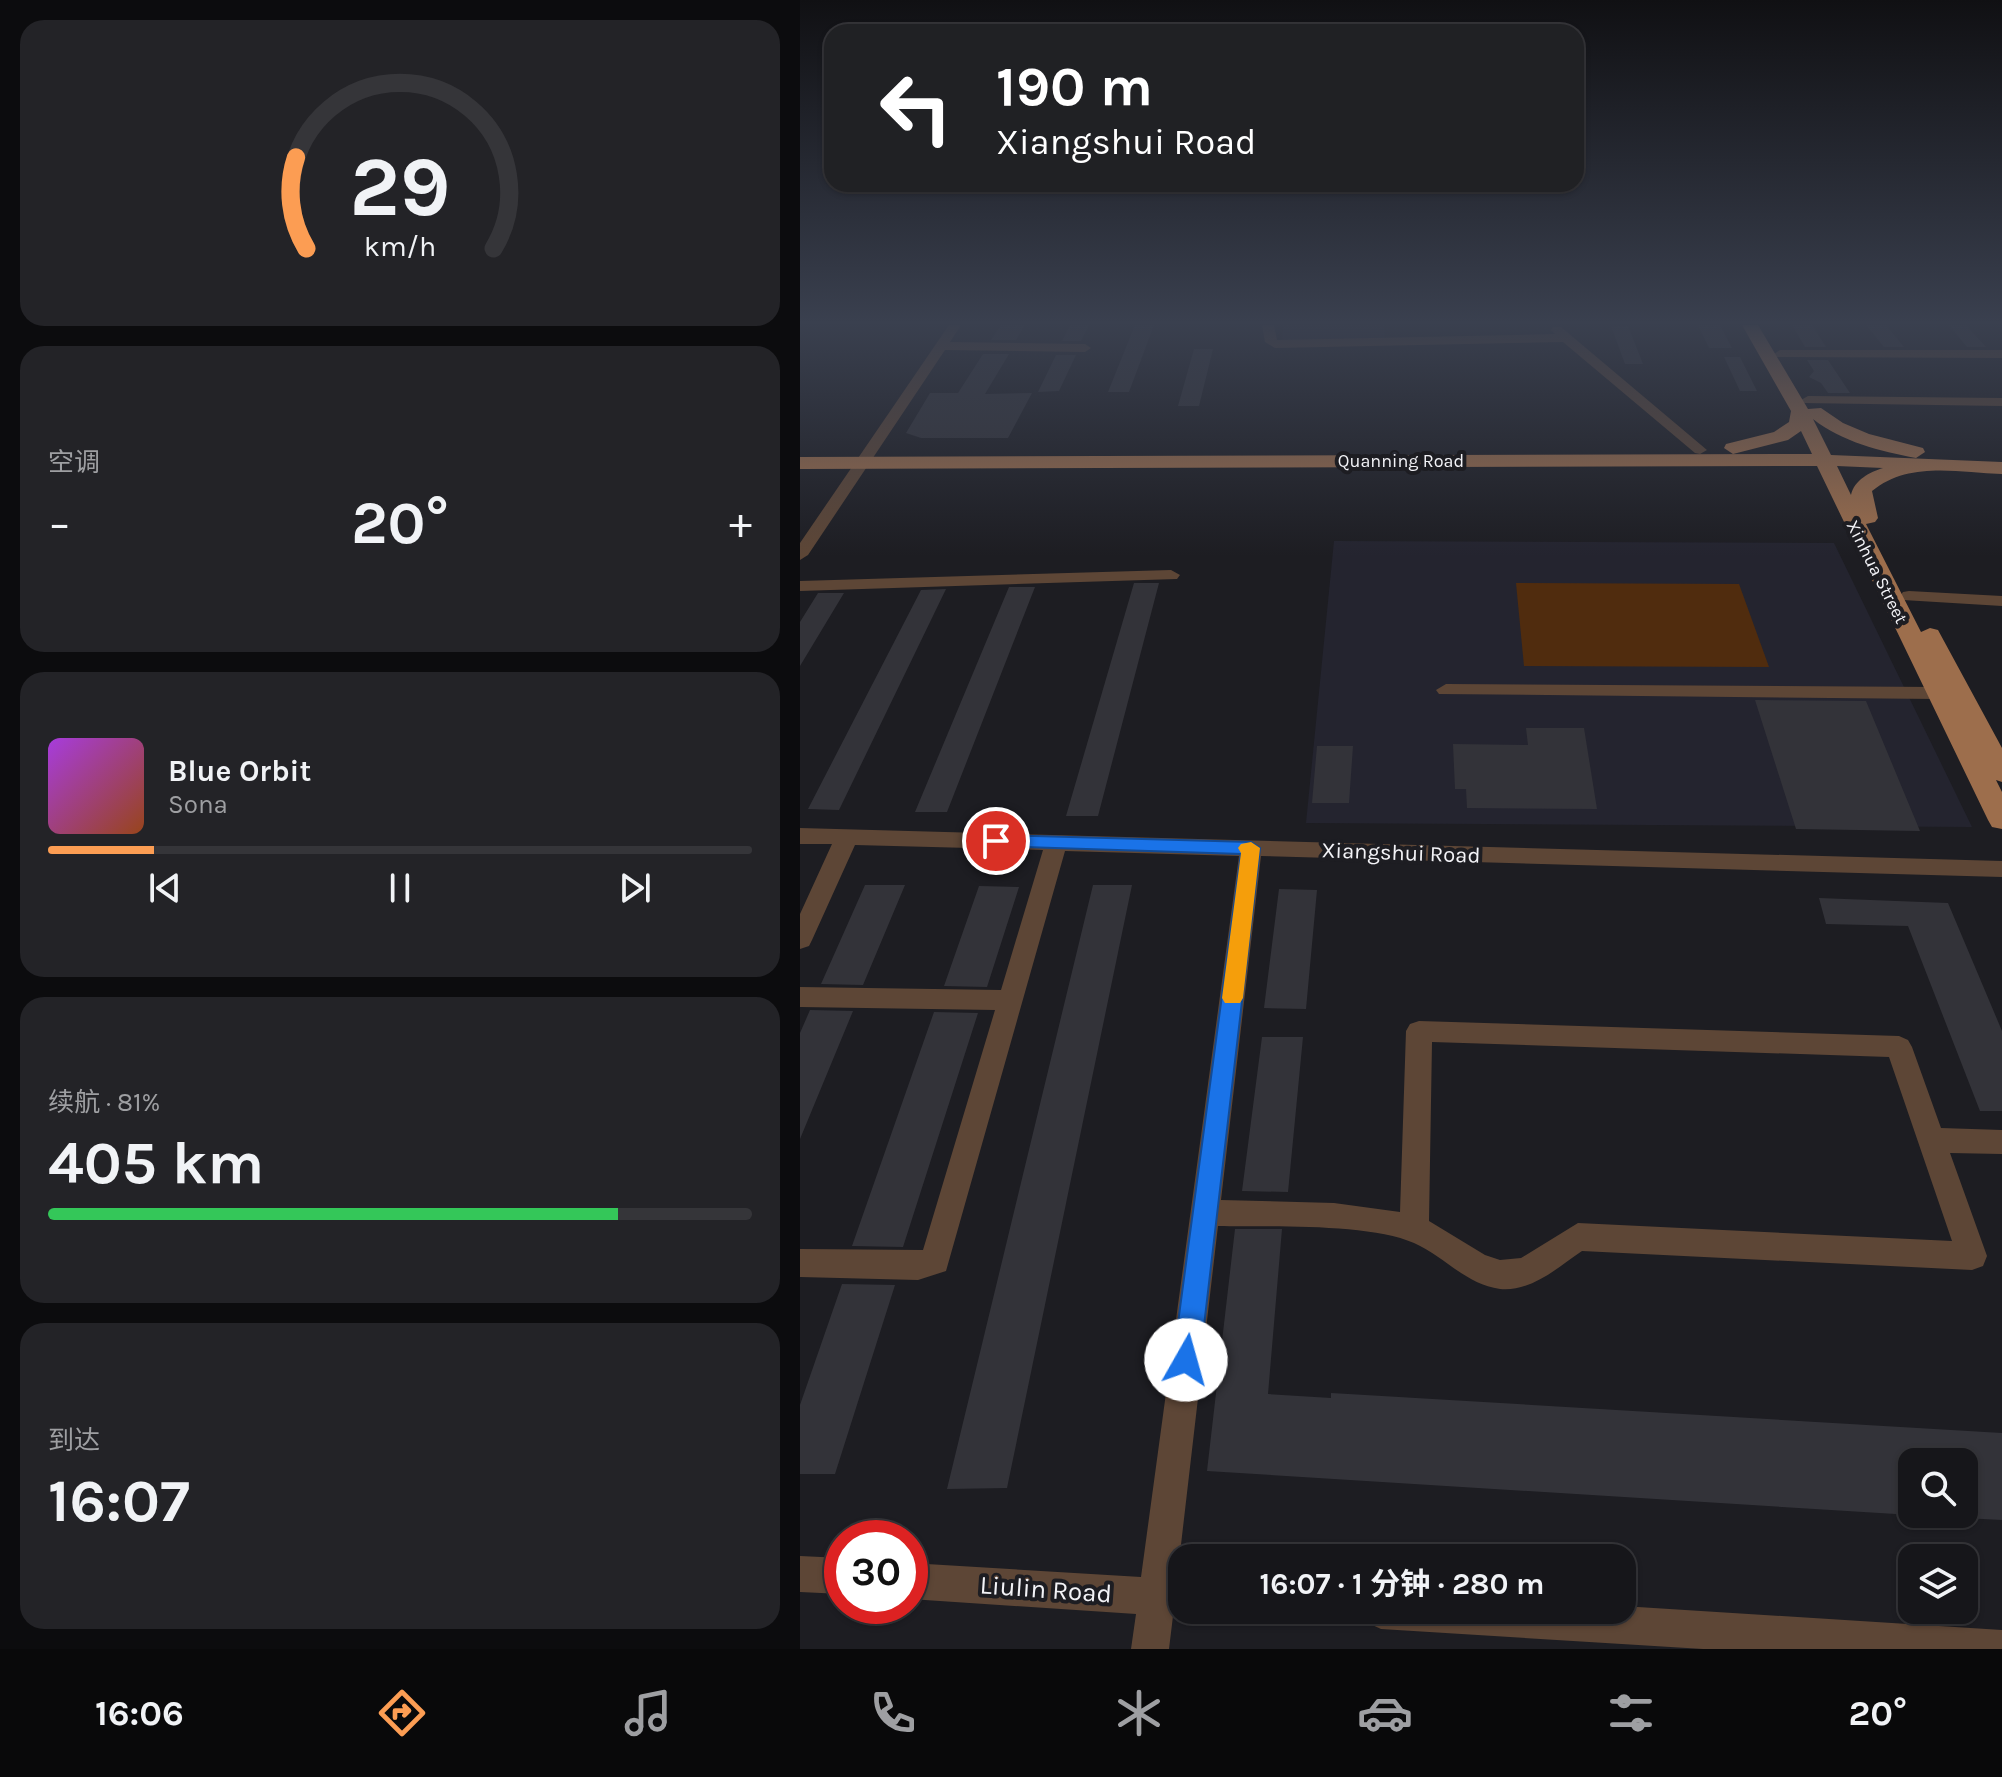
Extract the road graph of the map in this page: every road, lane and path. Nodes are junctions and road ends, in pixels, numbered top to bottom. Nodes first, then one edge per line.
1 (904, 402) edge
2 (1646, 402) edge
3 (1803, 402) edge
4 (1804, 402) edge
5 (2002, 402) edge
6 (1807, 408) junction
7 (800, 452) edge
8 (1710, 454) junction
9 (1828, 456) junction
10 (868, 457) junction
11 (2002, 458) edge
12 (1949, 461) junction
13 (800, 463) edge
14 (2002, 468) edge
15 (1858, 516) junction
16 (800, 555) edge
17 (1171, 575) dead end
18 (800, 586) edge
19 (1909, 596) junction
20 (2002, 601) edge
21 (1446, 690) dead end
22 (1937, 693) junction
23 (2002, 773) edge
24 (2002, 820) edge
25 (800, 836) edge
26 (847, 837) junction
27 (1056, 843) junction
28 (1251, 848) junction
29 (2002, 869) edge
30 (800, 940) edge
31 (800, 997) edge
32 (1011, 1000) junction
33 (1931, 1140) junction
34 (2002, 1142) edge
35 (1205, 1213) junction
36 (1414, 1229) junction
37 (800, 1263) edge
38 (1175, 1544) edge
39 (800, 1574) edge
40 (824, 1575) edge
41 (928, 1582) edge
42 (1168, 1597) edge
43 (1168, 1602) edge
44 (1530, 1624) edge
45 (1690, 1639) edge
46 (1150, 1649) edge
47 (2002, 1649) edge

1 - 10 street
2 - 8 street
3 - 6 main road, Xinhua Street
4 - 6 main road, Xinhua Street
5 - 6 street
6 - 8 main road
6 - 9 main road, Xinhua Street
6 - 12 main road
7 - 10 main road, Quanning Road
8 - 9 main road, Quanning Road
8 - 10 main road, Quanning Road
8 - 15 main road
9 - 12 main road, Quanning Road
9 - 15 main road, Xinhua Street
10 - 13 main road, Quanning Road
10 - 16 street
11 - 12 main road, Quanning Road
12 - 14 main road, Quanning Road
12 - 15 main road
15 - 19 main road, Xinhua Street
15 - 22 main road, Xinhua Street
17 - 18 street
19 - 20 street
19 - 23 main road, Xinhua Street
21 - 22 street
22 - 24 main road, Xinhua Street
25 - 26 street, Xiangshui Road
26 - 27 street, Xiangshui Road
26 - 30 street
27 - 28 street, Xiangshui Road
27 - 32 street
28 - 29 street, Xiangshui Road
28 - 35 street
31 - 32 street
32 - 37 street
33 - 34 street
33 - 36 street
33 - 36 street
35 - 36 street
35 - 38 street
39 - 40 street
41 - 42 street, Liulin Road
43 - 46 street
44 - 45 street
45 - 47 street

